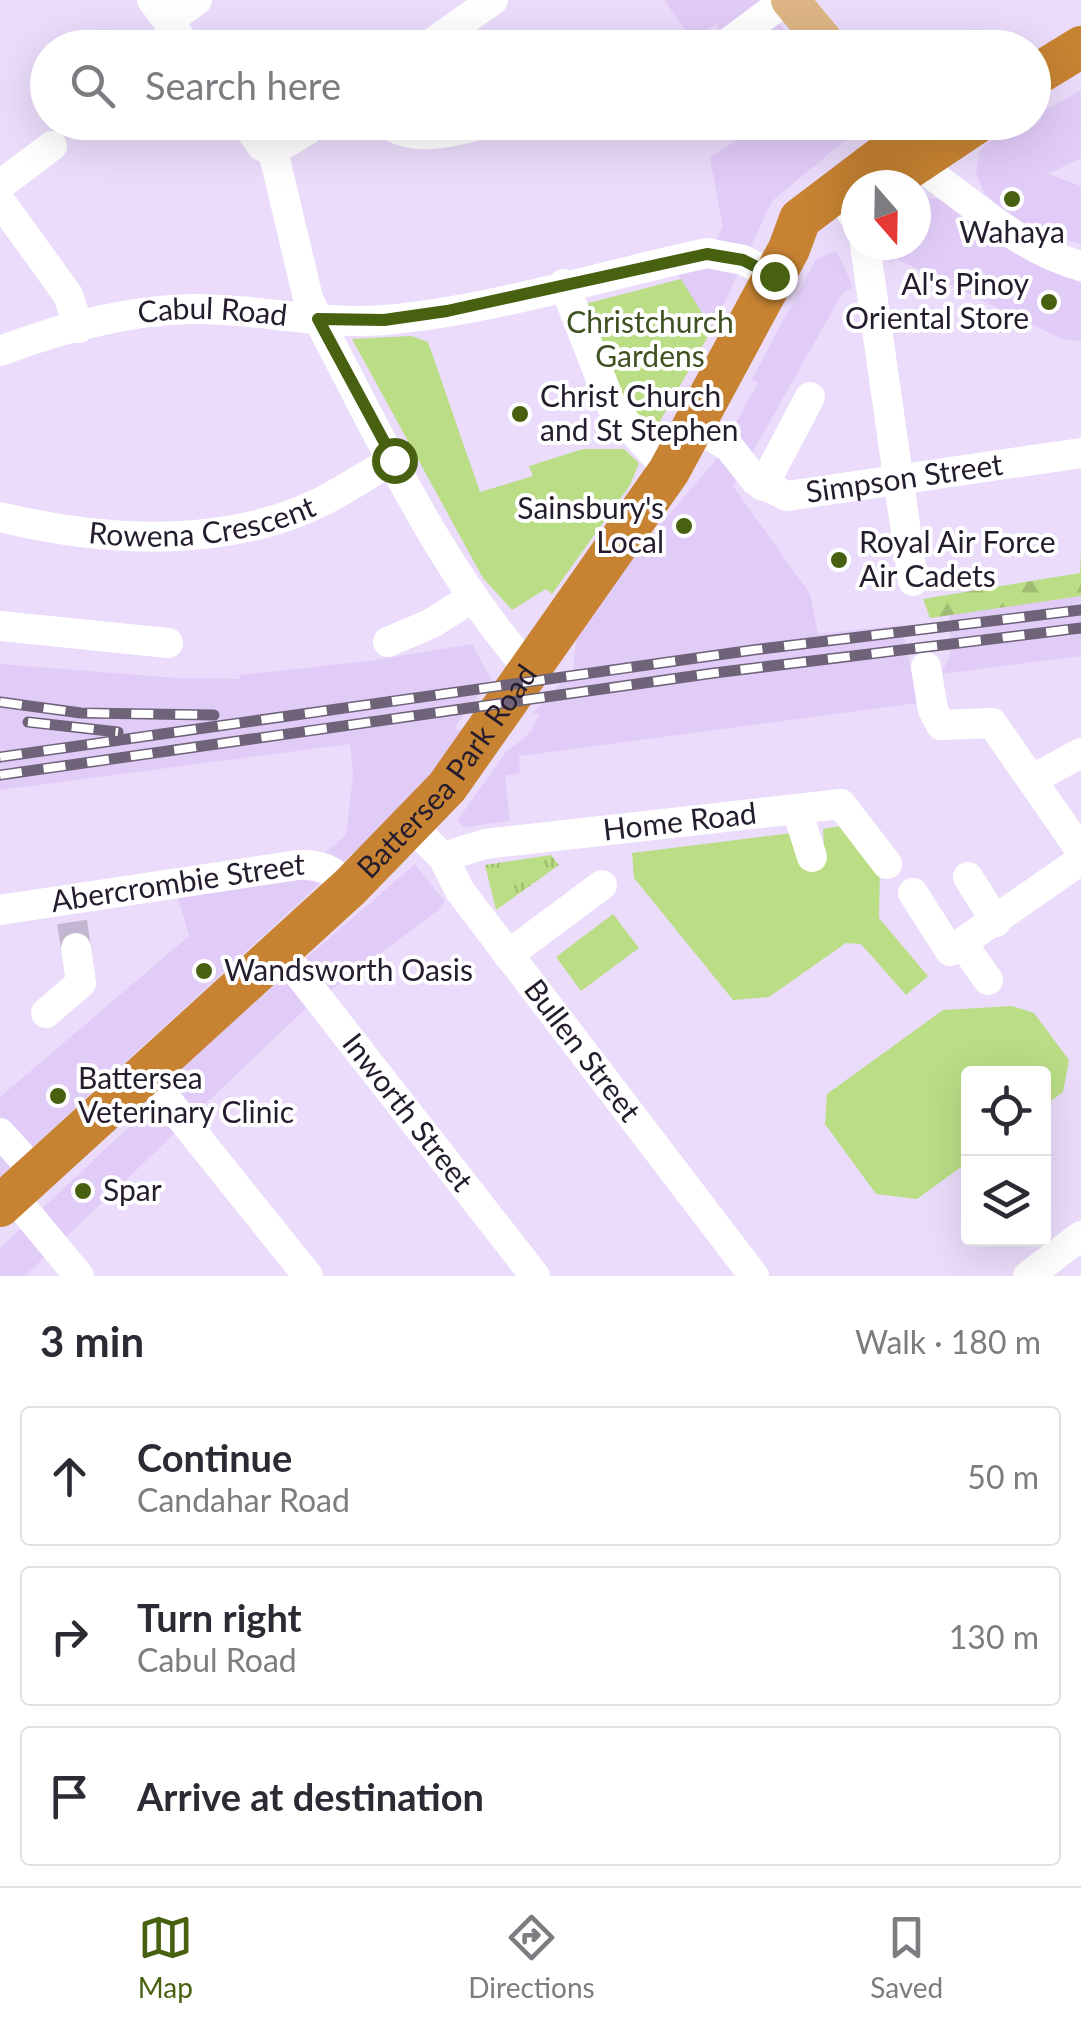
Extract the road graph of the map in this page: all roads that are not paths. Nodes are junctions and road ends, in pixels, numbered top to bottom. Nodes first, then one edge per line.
1 (197, 0) edge
2 (493, 0) edge
3 (788, 0) edge
4 (160, 11) edge
5 (451, 30) edge
6 (746, 30) edge
7 (821, 30) edge
8 (1081, 47) edge
9 (1051, 66) edge
10 (258, 140) edge
11 (291, 140) edge
12 (906, 140) edge
13 (909, 140) edge
14 (913, 140) edge
15 (52, 146) dead end
16 (273, 151) junction
17 (893, 170) edge
18 (1, 201) edge
19 (841, 228) edge
20 (863, 260) edge
21 (782, 263) junction
22 (1081, 266) edge
23 (564, 284) junction
24 (318, 319) junction
25 (79, 328) junction
26 (0, 351) edge
27 (810, 398) dead end
28 (696, 427) junction
29 (1081, 453) edge
30 (394, 460) junction
31 (669, 471) junction
32 (898, 481) junction
33 (763, 486) junction
34 (0, 517) edge
35 (912, 580) dead end
36 (473, 597) junction
37 (0, 626) edge
38 (388, 642) dead end
39 (168, 643) dead end
40 (926, 667) dead end
41 (530, 670) junction
42 (1081, 753) edge
43 (1033, 779) junction
44 (797, 810) junction
45 (412, 827) junction
46 (1081, 851) edge
47 (812, 856) dead end
48 (443, 857) junction
49 (1081, 860) edge
50 (887, 864) dead end
51 (968, 878) dead end
52 (602, 885) dead end
53 (350, 887) junction
54 (914, 893) dead end
55 (0, 910) edge
56 (996, 922) junction
57 (73, 923) junction
58 (956, 947) junction
59 (281, 950) junction
60 (508, 954) junction
61 (988, 980) dead end
62 (46, 1013) dead end
63 (146, 1074) junction
64 (0, 1133) edge
65 (16, 1192) edge
66 (1081, 1236) edge
67 (1044, 1271) edge
68 (78, 1276) edge
69 (308, 1276) edge
70 (535, 1276) edge
71 (754, 1276) edge

1 - 4 street
2 - 5 street
3 - 6 street
3 - 7 main road
8 - 9 highway
10 - 16 street
11 - 16 street
12 - 21 highway, Battersea Park Road
13 - 17 highway
14 - 22 street
15 - 18 street
16 - 24 street
18 - 25 street
19 - 21 highway, Battersea Park Road
20 - 32 street
21 - 23 street, Cabul Road
21 - 28 highway, Battersea Park Road
23 - 24 street, Cabul Road
23 - 31 street
24 - 25 street, Cabul Road
24 - 30 street
25 - 26 street, Cabul Road
27 - 33 street
28 - 31 highway, Battersea Park Road
28 - 33 street, Simpson Street
29 - 32 street, Simpson Street
30 - 34 street, Rowena Crescent
30 - 36 street
31 - 41 highway, Battersea Park Road
32 - 33 street, Simpson Street
32 - 35 street
36 - 38 street
36 - 41 street
37 - 39 street
40 - 43 street
41 - 45 highway, Battersea Park Road
42 - 43 street
43 - 46 street
44 - 47 street
44 - 48 street, Home Road
44 - 50 street, Home Road
45 - 48 street, Bullen Street
45 - 53 highway, Battersea Park Road
48 - 60 street, Bullen Street
49 - 56 street
51 - 56 street
52 - 60 street
53 - 57 street, Abercrombie Street
53 - 59 highway, Battersea Park Road
54 - 58 street
55 - 57 street, Abercrombie Street
56 - 58 street
57 - 62 street
58 - 61 street
59 - 63 highway, Battersea Park Road
59 - 70 street, Inworth Street
60 - 71 street, Bullen Street
63 - 65 highway, Battersea Park Road
63 - 69 street
64 - 65 street
65 - 68 street
66 - 67 street

